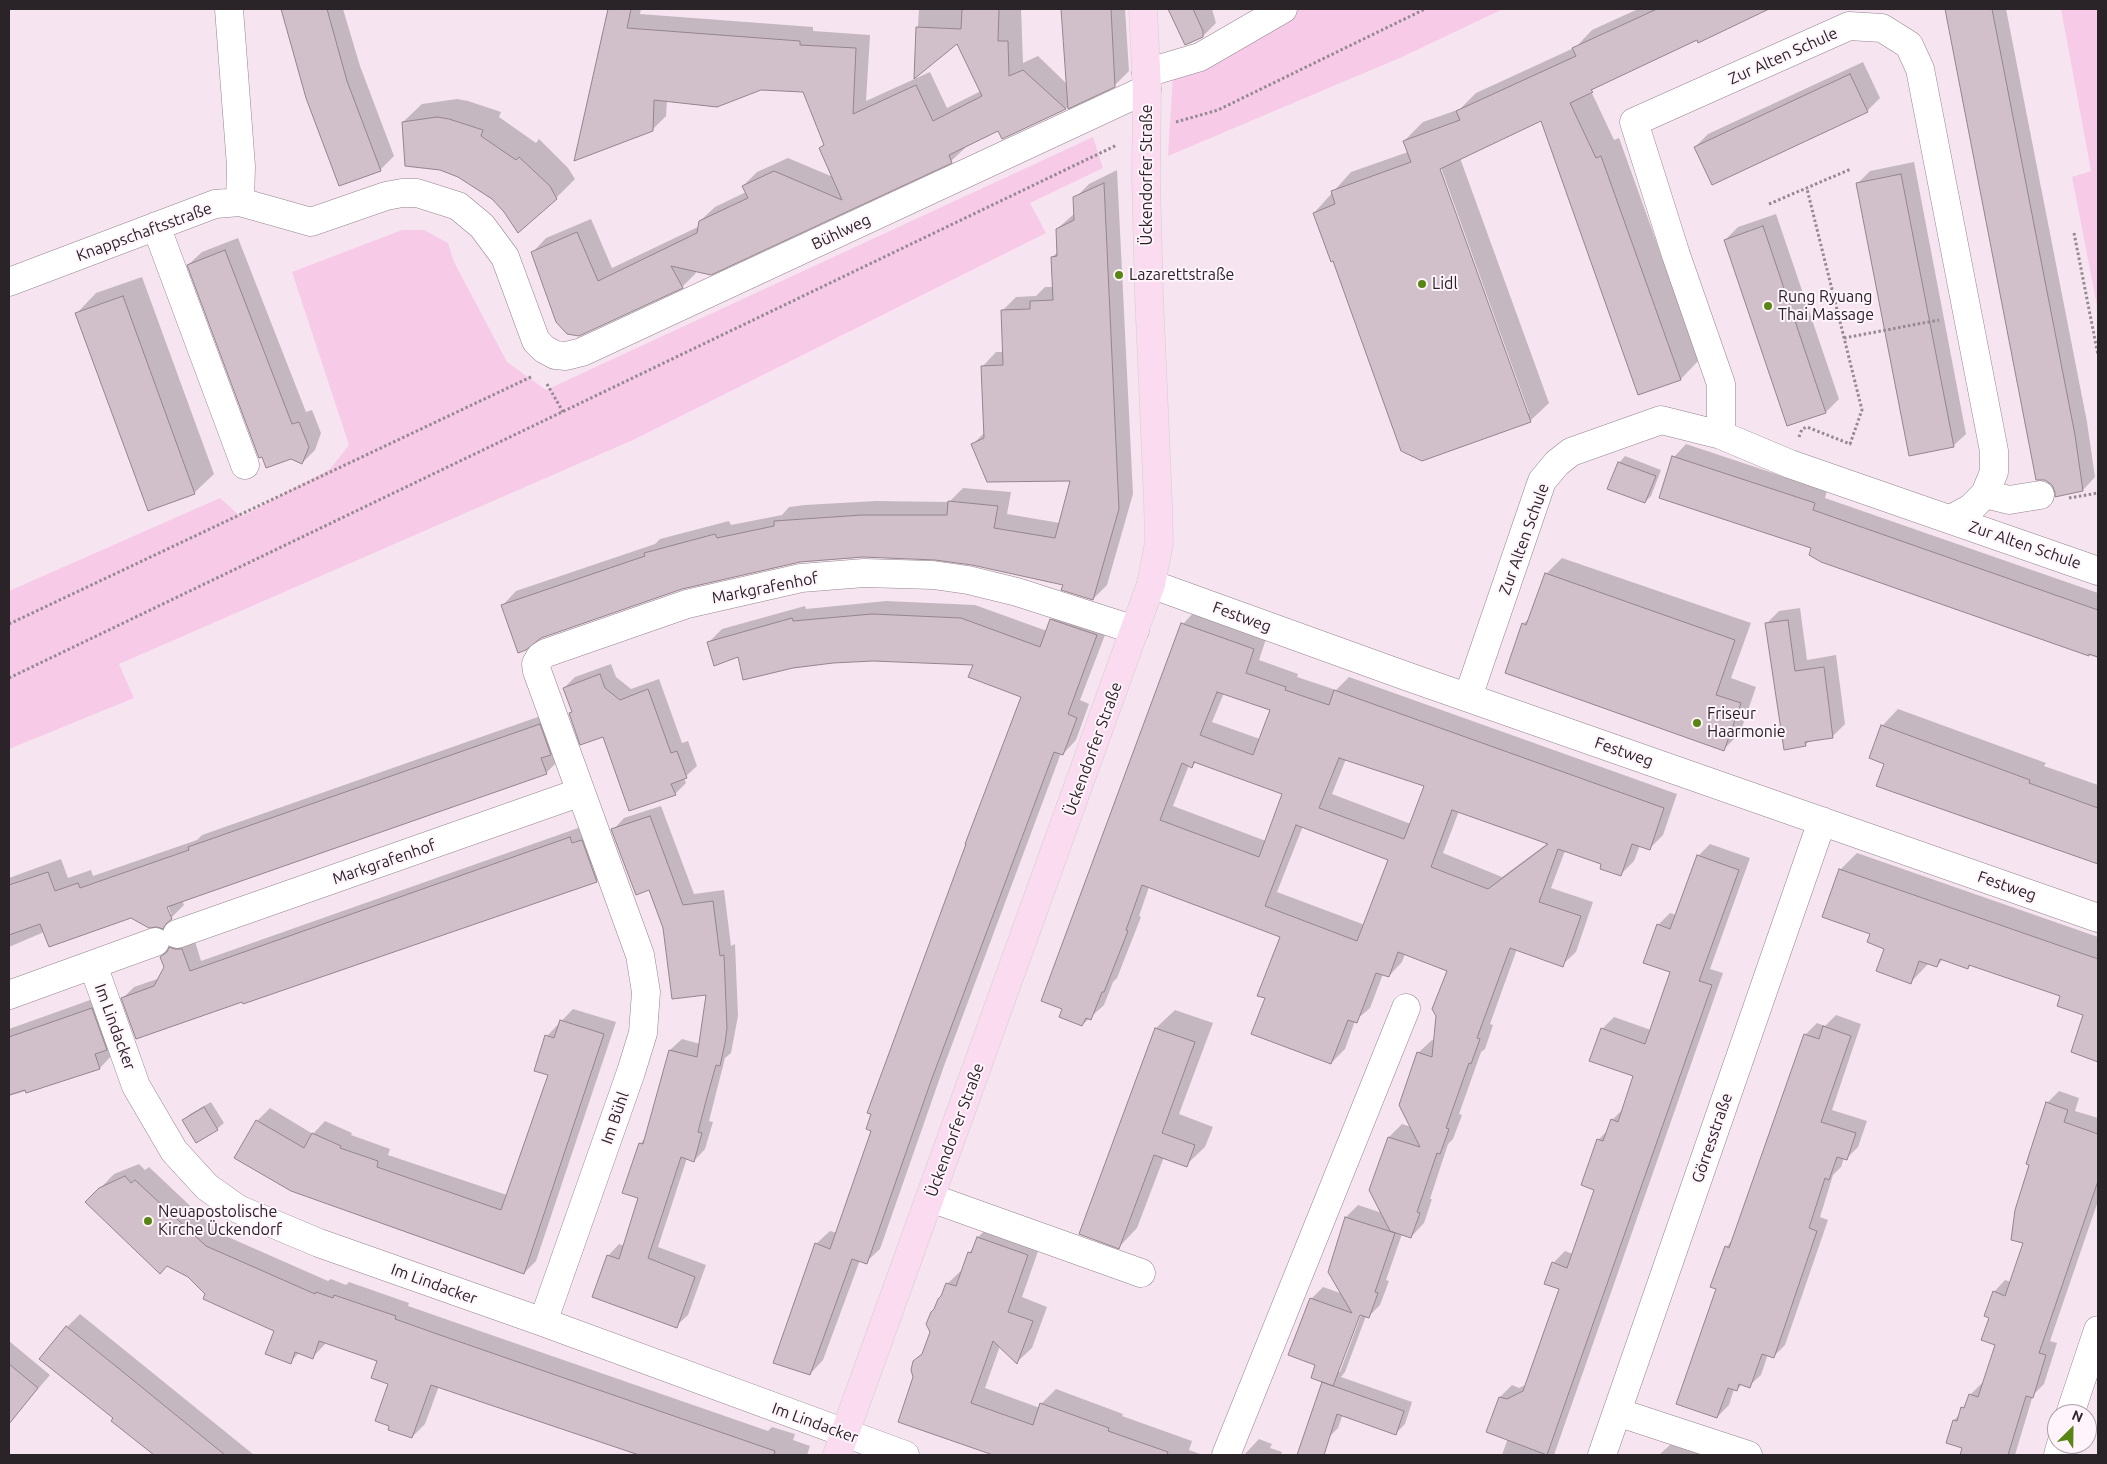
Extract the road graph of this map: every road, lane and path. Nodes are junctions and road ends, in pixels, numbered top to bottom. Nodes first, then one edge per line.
1 (230, 9) edge
2 (1143, 9) edge
3 (1282, 9) edge
4 (1425, 9) edge
5 (1147, 81) junction
6 (1146, 131) junction
7 (1851, 169) dead end
8 (1807, 189) junction
9 (240, 202) junction
10 (1769, 204) dead end
11 (156, 226) junction
12 (2074, 233) dead end
13 (9, 282) edge
14 (1967, 315) junction
15 (1844, 338) junction
16 (542, 355) junction
17 (2098, 355) edge
18 (563, 412) junction
19 (1721, 435) junction
20 (1850, 444) dead end
21 (245, 465) dead end
22 (1985, 494) junction
23 (2040, 496) dead end
24 (1951, 519) junction
25 (2098, 571) edge
26 (1151, 584) junction
27 (9, 624) edge
28 (1135, 630) junction
29 (9, 678) edge
30 (1468, 697) junction
31 (581, 792) junction
32 (1822, 821) junction
33 (624, 909) joint
34 (2098, 918) edge
35 (93, 965) junction
36 (9, 995) edge
37 (1406, 1008) dead end
38 (931, 1198) junction
39 (1141, 1273) dead end
40 (543, 1322) junction
41 (2098, 1330) edge
42 (2073, 1404) edge
43 (1617, 1412) junction
44 (840, 1444) edge
45 (905, 1455) edge
46 (1226, 1455) edge
47 (1602, 1455) edge
48 (1748, 1455) edge

1 - 9 street
2 - 5 main road, Ückendorfer Straße
3 - 5 street, Bühlweg
4 - 6 path
5 - 6 main road, Ückendorfer Straße
5 - 16 street, Bühlweg
6 - 18 path
6 - 26 main road, Ückendorfer Straße
7 - 8 path
8 - 10 path
8 - 15 path
9 - 11 street, Knappschaftsstraße
9 - 16 street
11 - 13 street, Knappschaftsstraße
11 - 21 street
12 - 17 path
14 - 15 path
14 - 19 street, Zur Alten Schule
14 - 22 street, Zur Alten Schule
15 - 20 path
16 - 18 path
16 - 27 path
18 - 29 path
19 - 24 street, Zur Alten Schule
19 - 30 street, Zur Alten Schule
22 - 23 street
22 - 24 street, Zur Alten Schule
24 - 25 street, Zur Alten Schule
26 - 28 main road, Ückendorfer Straße
26 - 30 street, Festweg
28 - 31 street, Markgrafenhof
28 - 38 main road, Ückendorfer Straße
30 - 32 street, Festweg
31 - 33 street, Markgrafenhof
31 - 35 street, Markgrafenhof
32 - 34 street, Festweg
32 - 43 street, Görresstraße
33 - 40 street, Im Bühl
35 - 36 street, Markgrafenhof
35 - 40 street, Im Lindacker
37 - 46 street
38 - 39 street
38 - 44 main road, Ückendorfer Straße
40 - 44 street, Im Lindacker
41 - 42 street
43 - 47 street, Görresstraße
43 - 48 street
44 - 45 street, Im Lindacker

